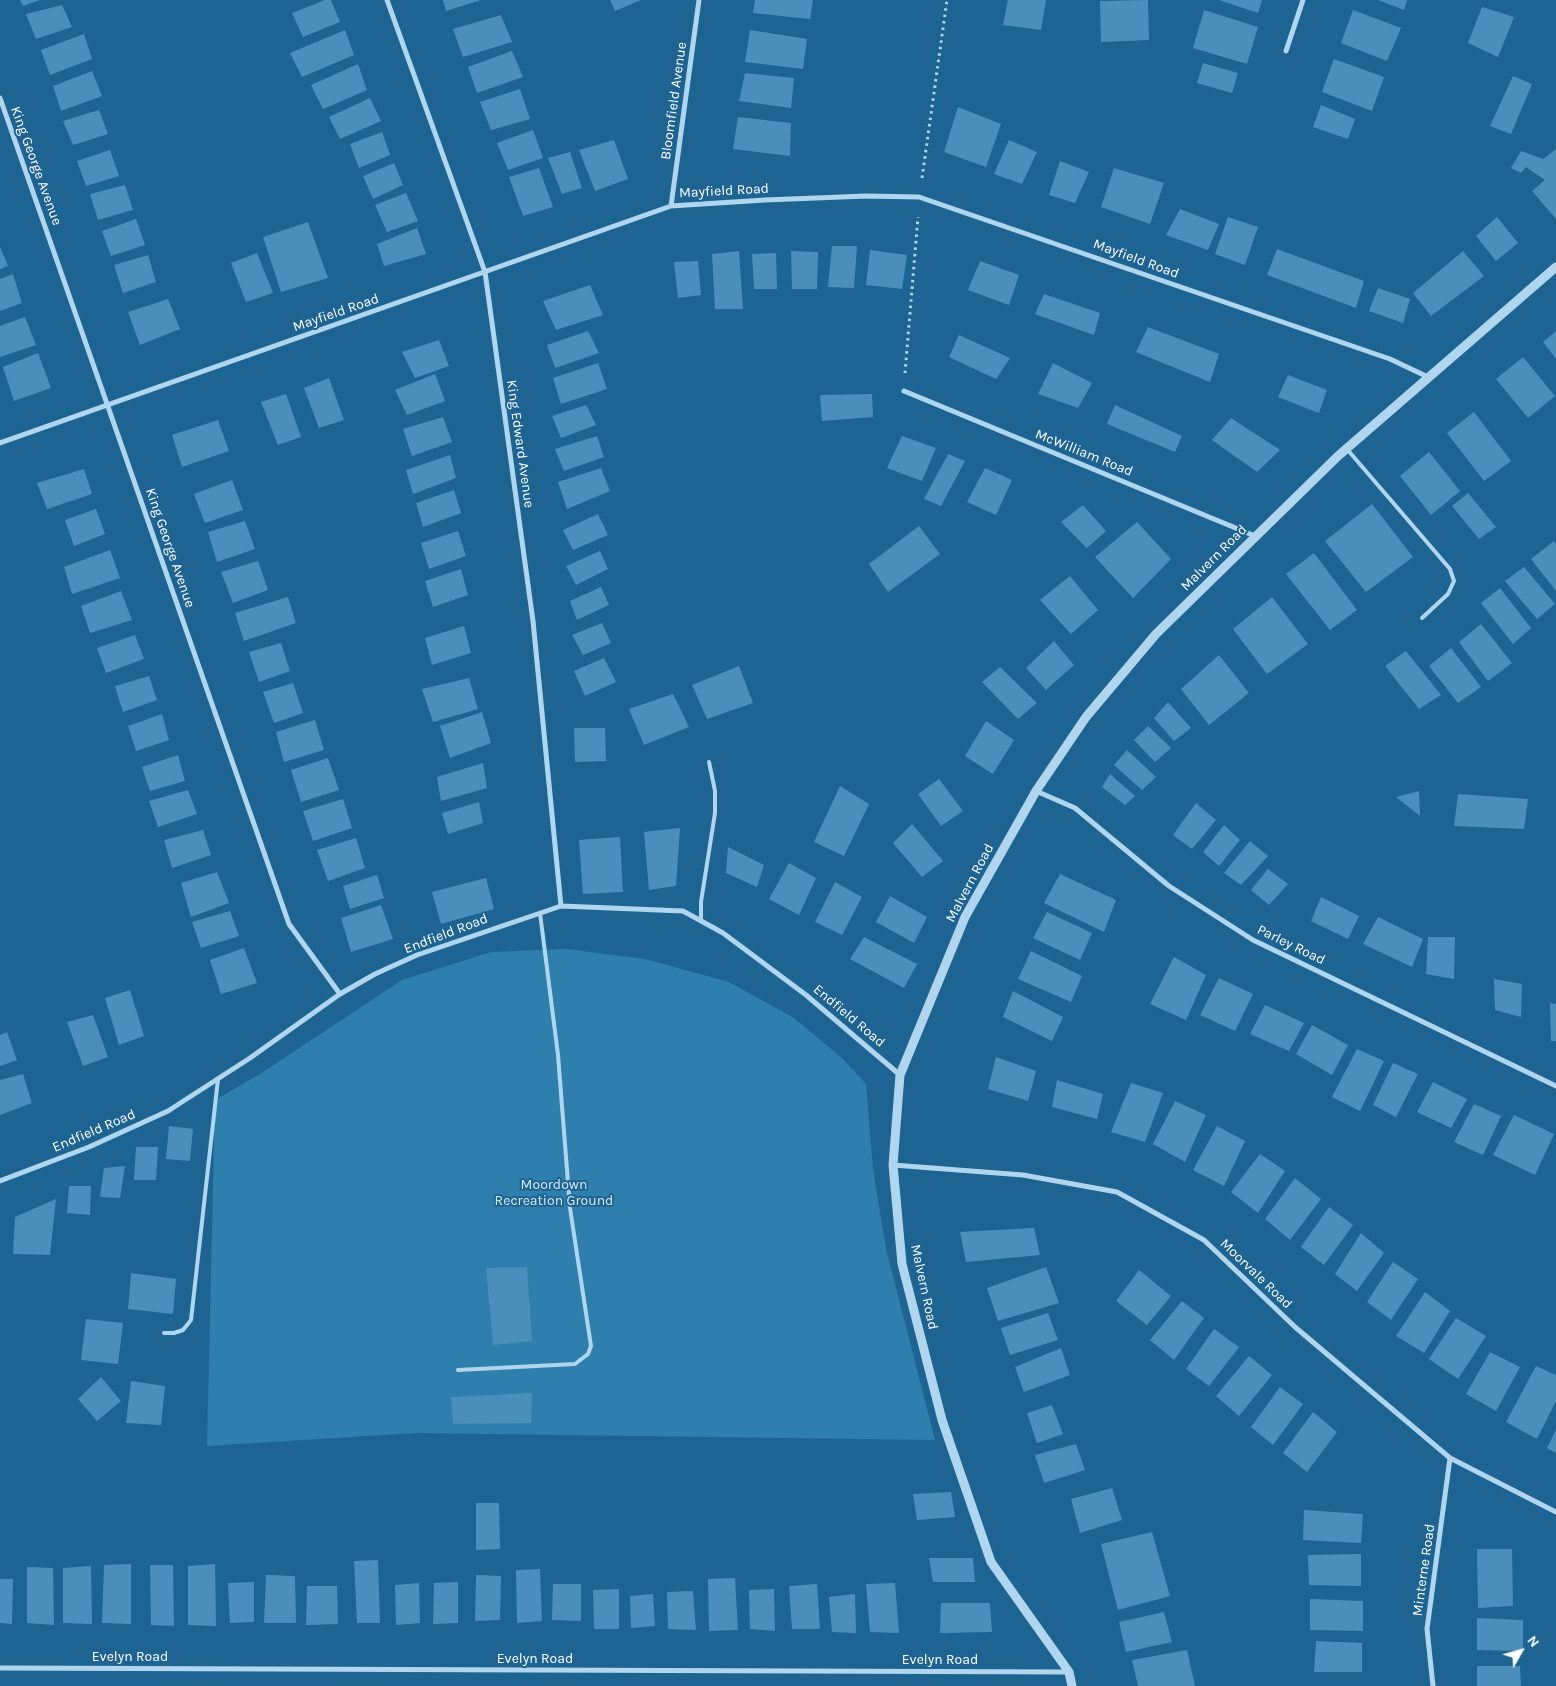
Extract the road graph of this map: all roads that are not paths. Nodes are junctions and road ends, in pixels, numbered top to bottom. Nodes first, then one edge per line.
1 (387, 0) edge
2 (699, 0) edge
3 (1303, 0) edge
4 (1286, 52) dead end
5 (0, 98) edge
6 (671, 206) junction
7 (1556, 267) edge
8 (485, 272) junction
9 (1428, 377) junction
10 (904, 391) dead end
11 (109, 405) junction
12 (0, 443) edge
13 (1346, 448) junction
14 (1255, 536) junction
15 (1422, 618) dead end
16 (709, 762) dead end
17 (1036, 791) junction
18 (561, 906) junction
19 (540, 912) junction
20 (701, 921) junction
21 (340, 994) junction
22 (900, 1075) junction
23 (218, 1079) junction
24 (1556, 1086) edge
25 (893, 1165) junction
26 (0, 1181) edge
27 (164, 1333) dead end
28 (458, 1370) dead end
29 (1450, 1458) junction
30 (1556, 1512) edge
31 (0, 1668) edge
32 (1069, 1672) junction
33 (1072, 1686) edge
34 (1433, 1686) edge

1 - 8 street, King Edward Avenue
2 - 6 street, Bloomfield Avenue
3 - 4 street
5 - 11 street, King George Avenue
6 - 8 street, Mayfield Road
6 - 9 street, Mayfield Road
7 - 9 street, Malvern Road
8 - 11 street, Mayfield Road
8 - 18 street, King Edward Avenue
9 - 13 street, Malvern Road
10 - 14 street, McWilliam Road
11 - 12 street, Mayfield Road
11 - 21 street, King George Avenue
13 - 14 street, Malvern Road
13 - 15 lane
14 - 17 street, Malvern Road
16 - 20 lane
17 - 22 street, Malvern Road
17 - 24 street, Parley Road
18 - 19 street, Endfield Road
18 - 20 street, Endfield Road
19 - 21 street, Endfield Road
19 - 28 lane
20 - 22 street, Endfield Road
21 - 23 street, Endfield Road
22 - 25 street, Malvern Road
23 - 26 street, Endfield Road
23 - 27 lane
25 - 29 street, Moorvale Road
25 - 32 street, Malvern Road
29 - 30 street, Moorvale Road
29 - 34 street, Minterne Road
31 - 32 street, Evelyn Road
32 - 33 street, Malvern Road

